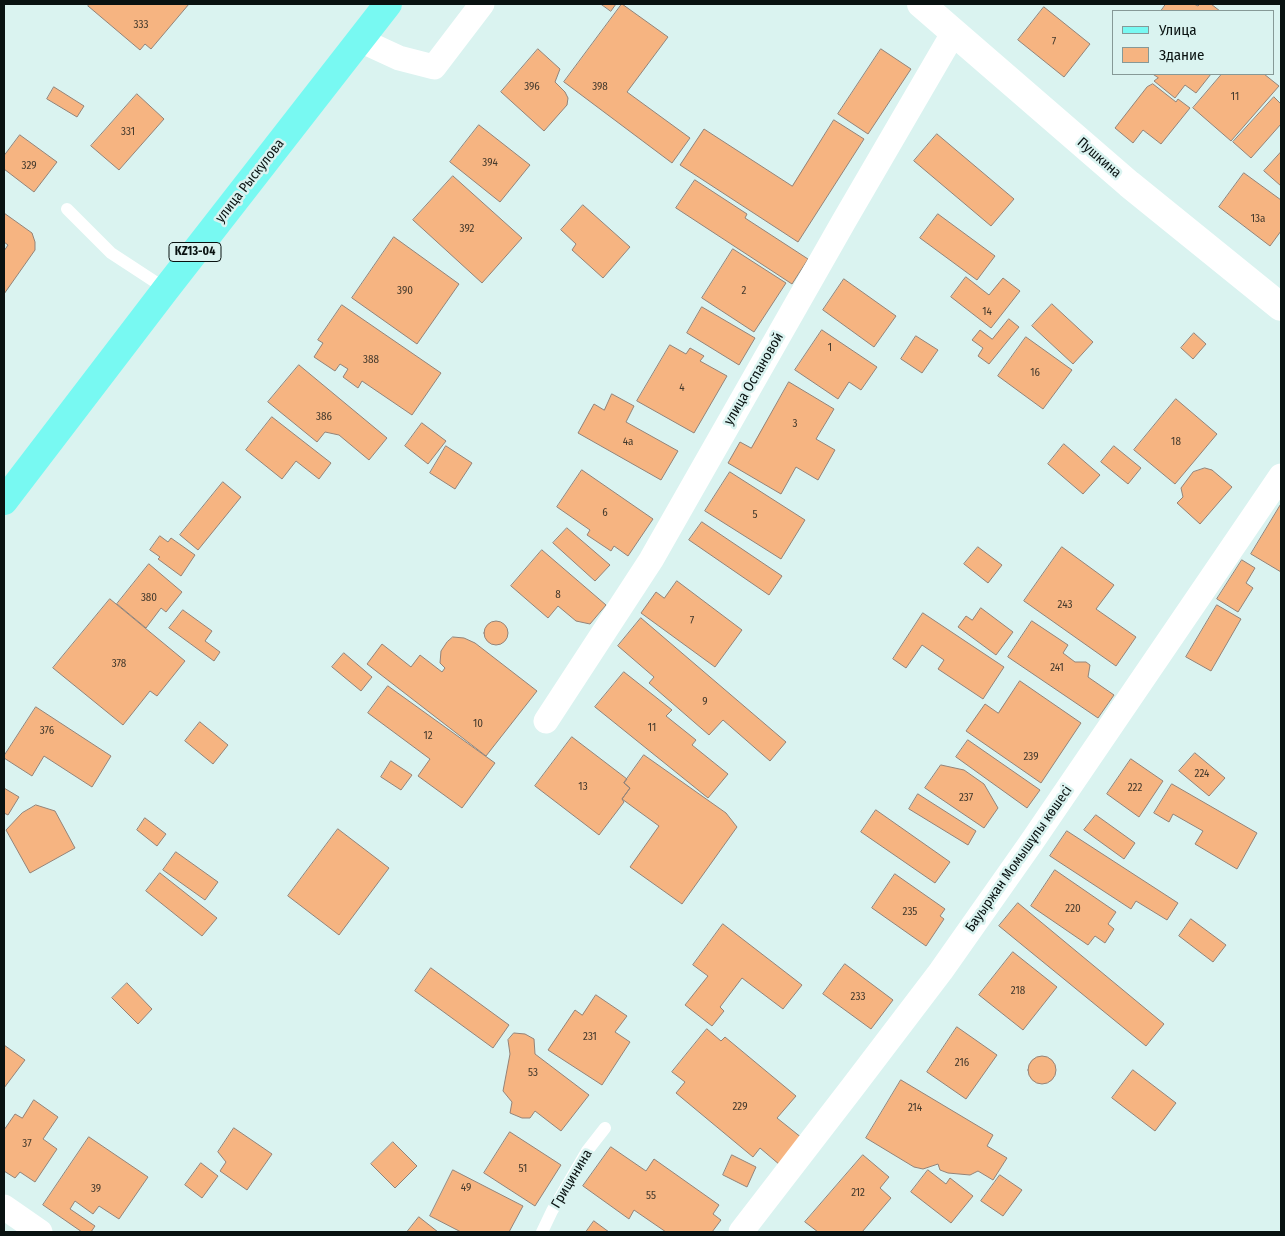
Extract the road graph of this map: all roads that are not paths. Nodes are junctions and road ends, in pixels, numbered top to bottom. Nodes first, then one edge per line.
1 (388, 4) edge
2 (482, 4) edge
3 (921, 4) edge
4 (954, 32) junction
5 (360, 40) junction
6 (67, 208) dead end
7 (166, 289) junction
8 (1281, 307) edge
9 (1281, 476) edge
10 (4, 501) edge
11 (546, 721) dead end
12 (606, 1128) dead end
13 (4, 1207) edge
14 (40, 1232) edge
15 (542, 1232) edge
16 (741, 1232) edge

1 - 5 main road, улица Рыскулова / KZ13-04
2 - 5 street
3 - 4 street, Пушкина
4 - 8 street, Пушкина
4 - 11 street, улица Оспановой
5 - 7 main road, улица Рыскулова / KZ13-04
6 - 7 lane
7 - 10 main road, улица Рыскулова / KZ13-04
9 - 16 street, Бауыржан Момышұлы көшесі
12 - 15 lane, Грицинина
13 - 14 street

